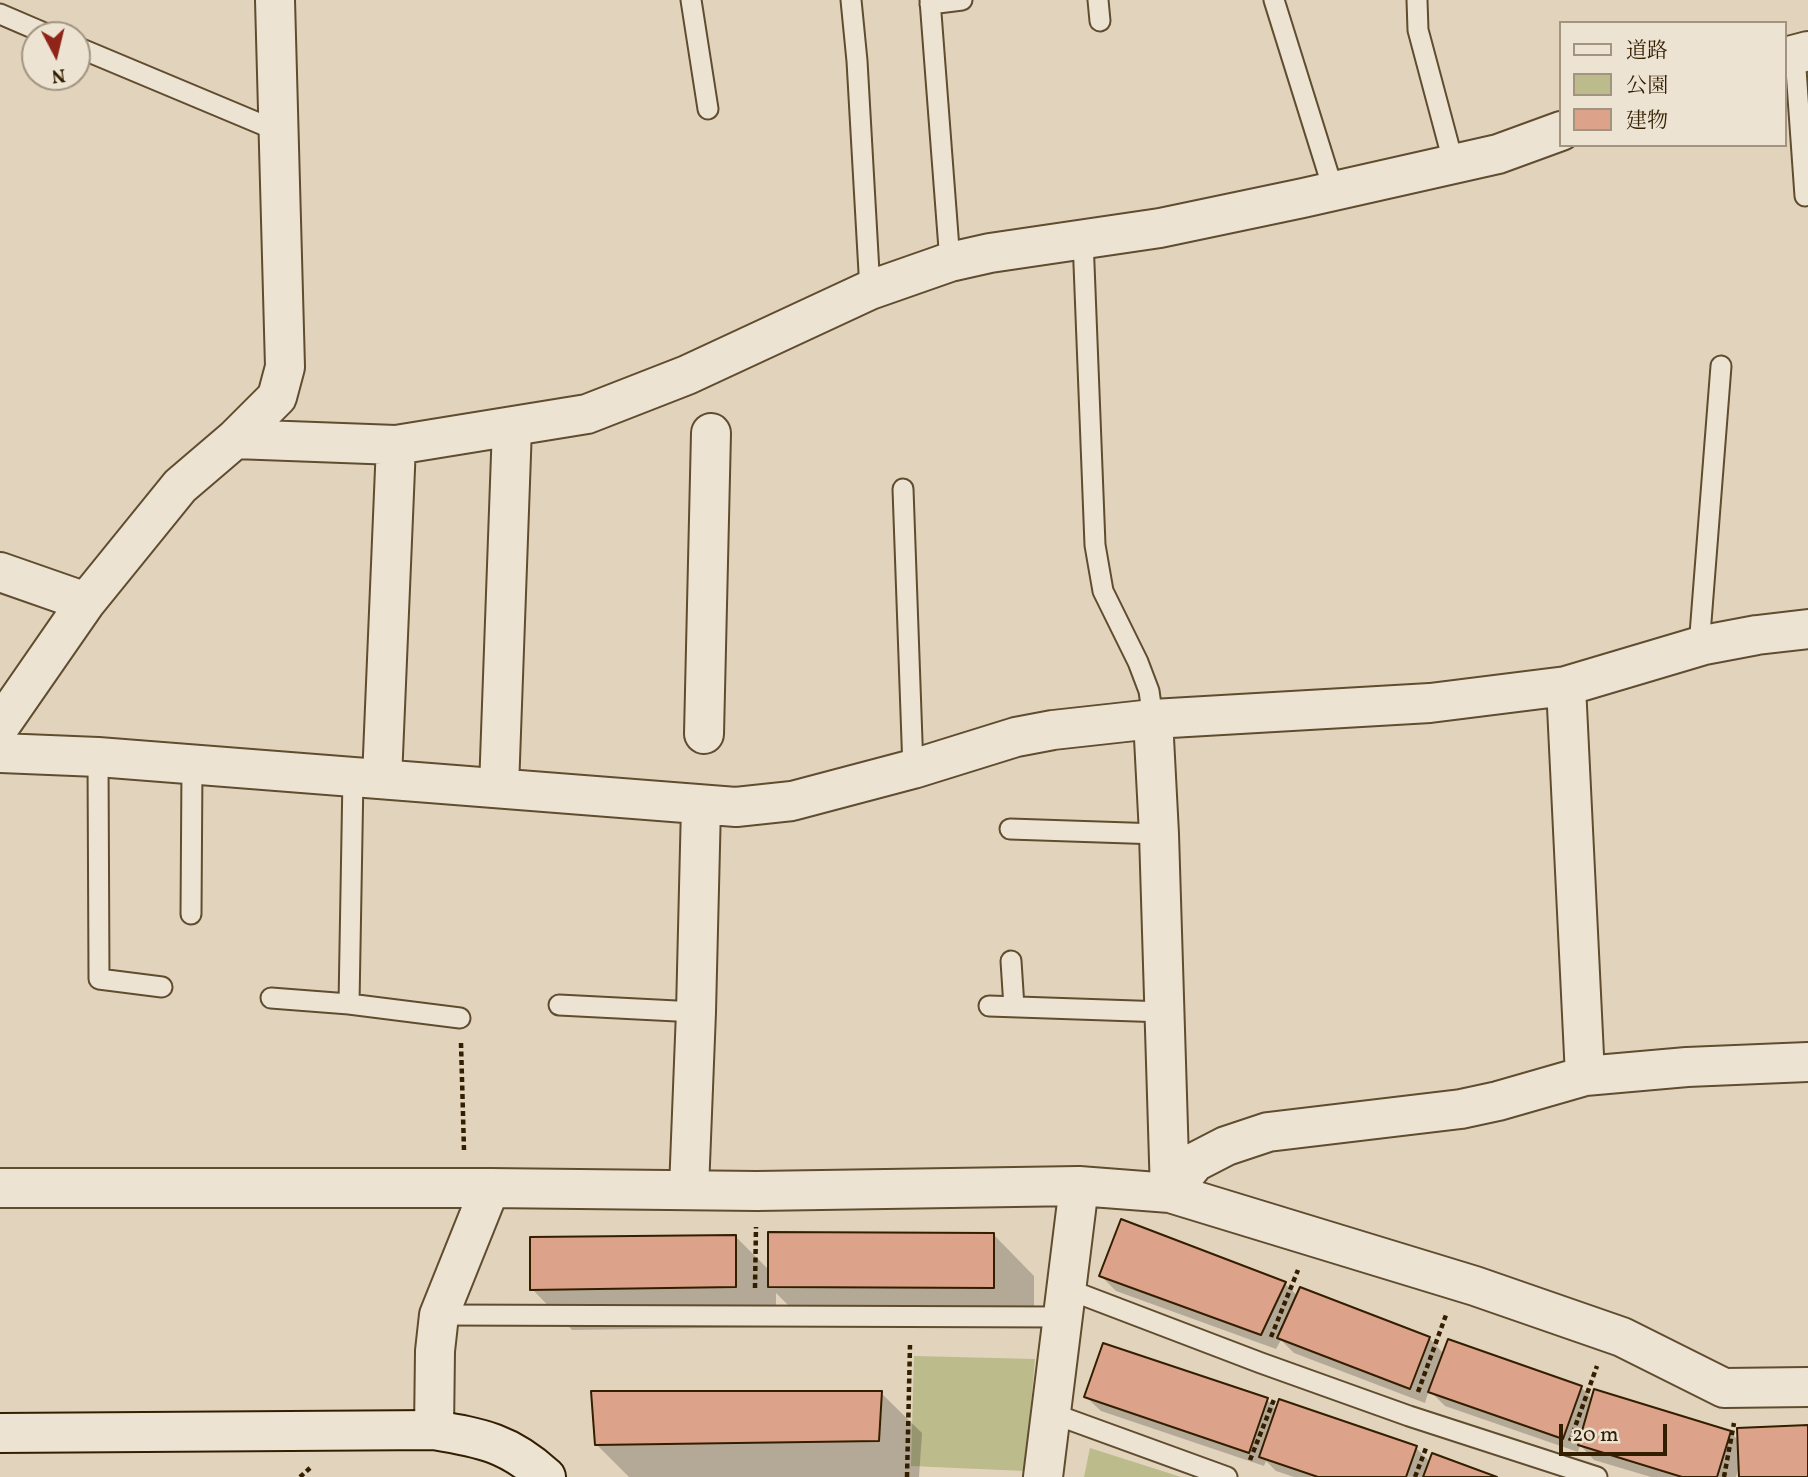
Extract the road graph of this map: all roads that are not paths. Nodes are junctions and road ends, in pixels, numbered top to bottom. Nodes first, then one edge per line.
1 (275, 0) edge
2 (691, 0) edge
3 (850, 0) edge
4 (962, 0) edge
5 (1098, 0) edge
6 (1274, 0) edge
7 (1417, 0) edge
8 (930, 2) edge
9 (0, 14) edge
10 (1100, 21) dead end
11 (21, 23) edge
12 (91, 53) edge
13 (1796, 54) edge
14 (708, 108) dead end
15 (1560, 131) edge
16 (280, 132) junction
17 (1454, 164) junction
18 (1334, 191) junction
19 (1805, 196) dead end
20 (1083, 239) junction
21 (950, 262) junction
22 (870, 290) junction
23 (1721, 366) dead end
24 (512, 427) junction
25 (711, 433) dead end
26 (235, 439) junction
27 (396, 444) junction
28 (903, 489) dead end
29 (0, 572) edge
30 (86, 602) junction
31 (1807, 621) edge
32 (1699, 647) junction
33 (1566, 686) junction
34 (1153, 719) junction
35 (0, 726) edge
36 (704, 734) dead end
37 (0, 753) edge
38 (98, 757) junction
39 (192, 766) junction
40 (913, 769) junction
41 (367, 778) junction
42 (499, 788) junction
43 (701, 806) junction
44 (1010, 828) dead end
45 (1159, 834) junction
46 (191, 914) dead end
47 (1011, 961) dead end
48 (162, 987) dead end
49 (271, 998) dead end
50 (349, 1004) junction
51 (559, 1005) dead end
52 (989, 1006) dead end
53 (1014, 1007) junction
54 (696, 1012) junction
55 (1165, 1012) junction
56 (460, 1018) road end
57 (1808, 1062) edge
58 (1585, 1076) junction
59 (1079, 1186) junction
60 (0, 1188) edge
61 (477, 1188) junction
62 (688, 1189) junction
63 (1170, 1194) junction
64 (1065, 1303) junction
65 (439, 1315) junction
66 (1808, 1387) edge
67 (1051, 1413) junction
68 (434, 1430) junction
69 (0, 1433) edge
70 (546, 1477) edge
71 (1043, 1477) edge
72 (1227, 1477) edge
73 (1597, 1477) edge

1 - 16 street
2 - 14 lane
3 - 22 lane
4 - 8 lane
5 - 10 lane
6 - 18 lane
7 - 17 lane
8 - 21 lane
9 - 11 lane
12 - 16 lane
13 - 19 lane
15 - 17 street
16 - 26 street
17 - 18 street
18 - 20 street
20 - 21 street
20 - 34 lane
21 - 22 street
22 - 24 street
23 - 32 lane
24 - 27 street
24 - 42 street
25 - 36 street
26 - 27 street
26 - 30 street
27 - 41 street
28 - 40 lane
29 - 30 street
30 - 35 street
31 - 32 street
32 - 33 street
33 - 34 street
33 - 58 street
34 - 40 street
34 - 45 street
37 - 38 street
38 - 39 street
38 - 48 lane
39 - 41 street
39 - 46 lane
40 - 43 street
41 - 42 street
41 - 50 lane
42 - 43 street
43 - 54 street
44 - 45 lane
45 - 55 street
47 - 53 lane
49 - 50 lane
50 - 56 lane
51 - 54 lane
52 - 53 lane
53 - 55 lane
54 - 62 street
55 - 63 street
57 - 58 street
58 - 63 street
59 - 62 street
59 - 63 street
59 - 64 street
60 - 61 street
61 - 62 street
61 - 65 street
63 - 66 street
64 - 65 lane
64 - 67 street
64 - 73 lane
65 - 68 street
67 - 71 street
67 - 72 lane
68 - 69 street
68 - 70 street

